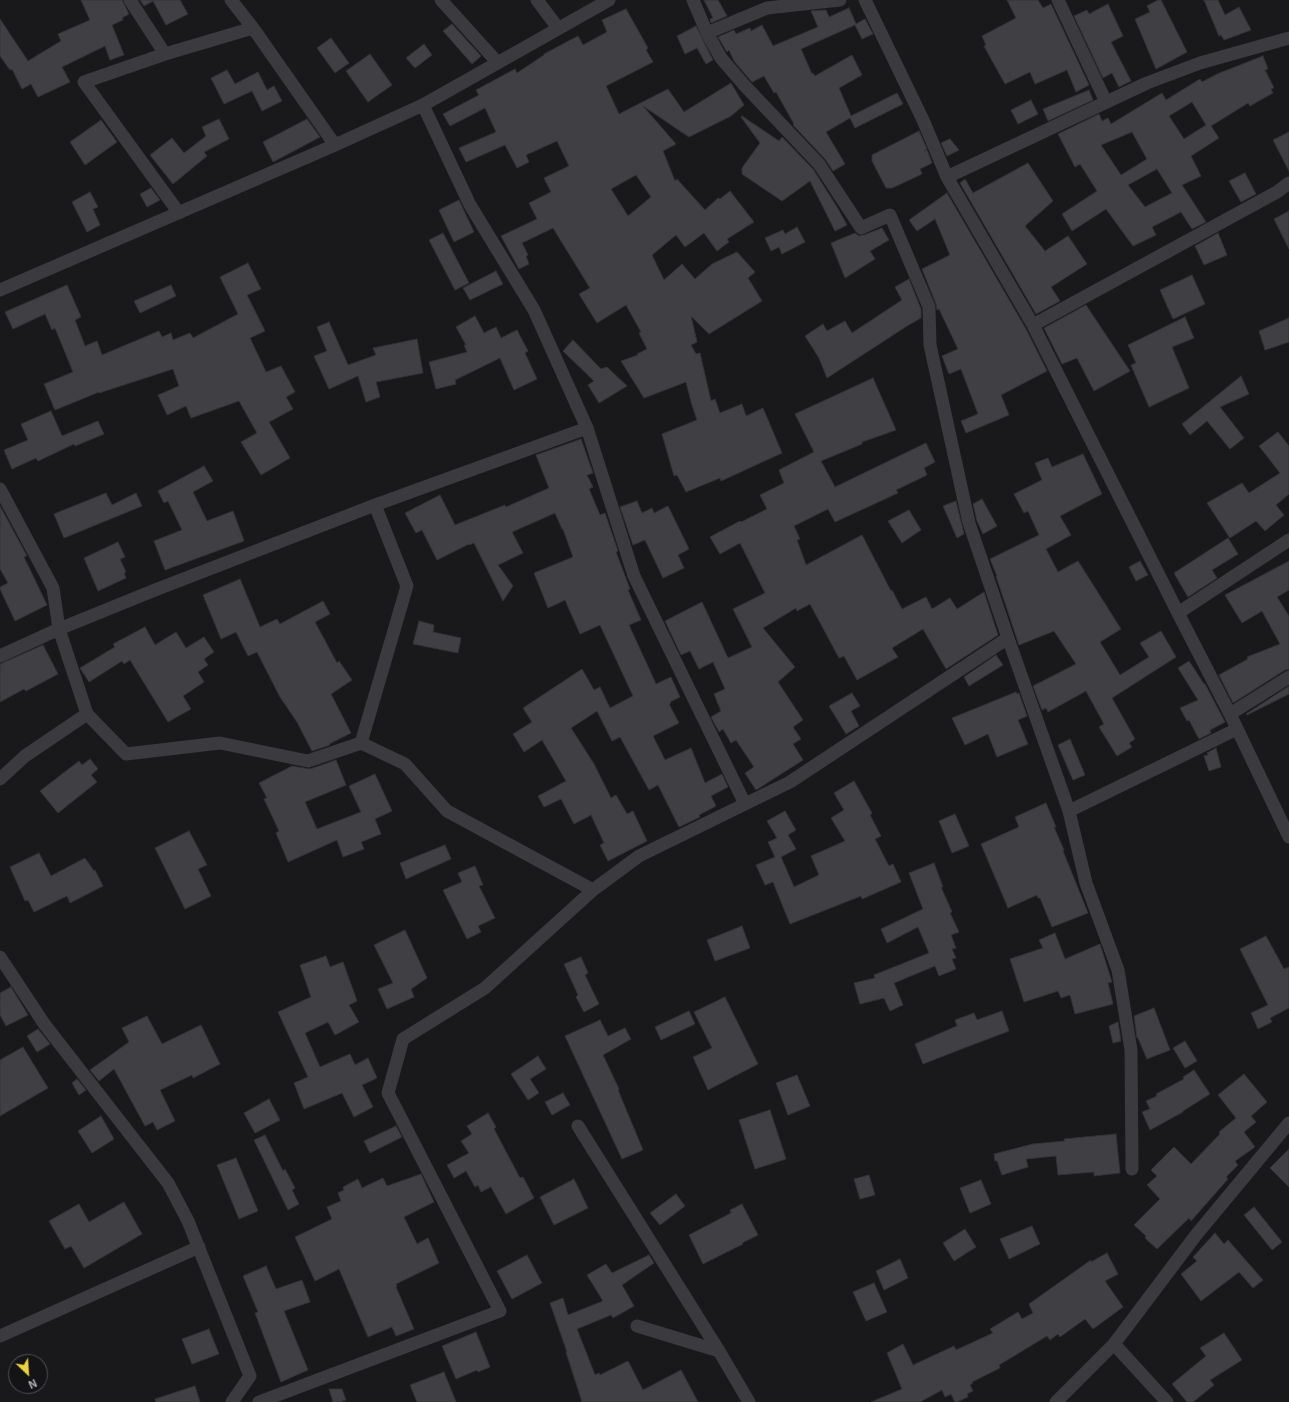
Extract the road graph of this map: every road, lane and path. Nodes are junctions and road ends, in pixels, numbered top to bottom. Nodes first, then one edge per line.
1 (130, 0) edge
2 (231, 0) edge
3 (441, 0) edge
4 (538, 0) edge
5 (609, 0) edge
6 (693, 0) edge
7 (840, 0) edge
8 (865, 0) edge
9 (1058, 0) edge
10 (253, 28) junction
11 (558, 28) junction
12 (706, 33) junction
13 (1289, 38) edge
14 (165, 54) junction
15 (498, 63) junction
16 (1106, 102) junction
17 (423, 105) junction
18 (335, 145) junction
19 (947, 177) junction
20 (1289, 183) edge
21 (179, 213) junction
22 (0, 290) edge
23 (1033, 325) junction
24 (586, 428) junction
25 (0, 489) edge
26 (375, 504) junction
27 (1289, 540) edge
28 (1178, 613) junction
29 (59, 629) junction
30 (1008, 638) junction
31 (0, 656) edge
32 (1289, 677) edge
33 (87, 714) junction
34 (1230, 714) junction
35 (1237, 729) junction
36 (361, 743) junction
37 (0, 779) edge
38 (745, 804) junction
39 (1069, 811) junction
40 (1289, 837) edge
41 (593, 890) junction
42 (0, 957) edge
43 (1289, 1123) edge
44 (578, 1126) dead end
45 (1132, 1169) dead end
46 (199, 1247) junction
47 (636, 1326) dead end
48 (0, 1336) edge
49 (1114, 1344) junction
50 (719, 1351) junction
51 (232, 1402) edge
52 (259, 1402) edge
53 (749, 1402) edge
54 (1056, 1402) edge
55 (1167, 1402) edge

1 - 14 street
2 - 10 street
3 - 15 street
4 - 11 street
5 - 11 street
6 - 12 street
7 - 12 street
8 - 19 street
9 - 16 street
10 - 14 street
10 - 18 street
11 - 15 street
12 - 30 street
13 - 16 street
14 - 21 street
15 - 17 street
16 - 19 street
17 - 18 street
17 - 24 street
18 - 21 street
19 - 23 street
20 - 23 street
21 - 22 street
23 - 28 street
24 - 26 street
24 - 38 street
25 - 29 street
26 - 29 street
26 - 36 street
27 - 28 street
28 - 34 street
29 - 31 street
29 - 33 street
30 - 38 street
30 - 39 street
32 - 34 street
33 - 36 street
33 - 37 street
34 - 35 street
35 - 39 street
35 - 40 street
36 - 41 street
38 - 41 street
39 - 45 street
41 - 52 street
42 - 46 street
43 - 49 street
44 - 50 street
46 - 48 street
46 - 51 street
47 - 50 street
49 - 54 street
49 - 55 street
50 - 53 street

